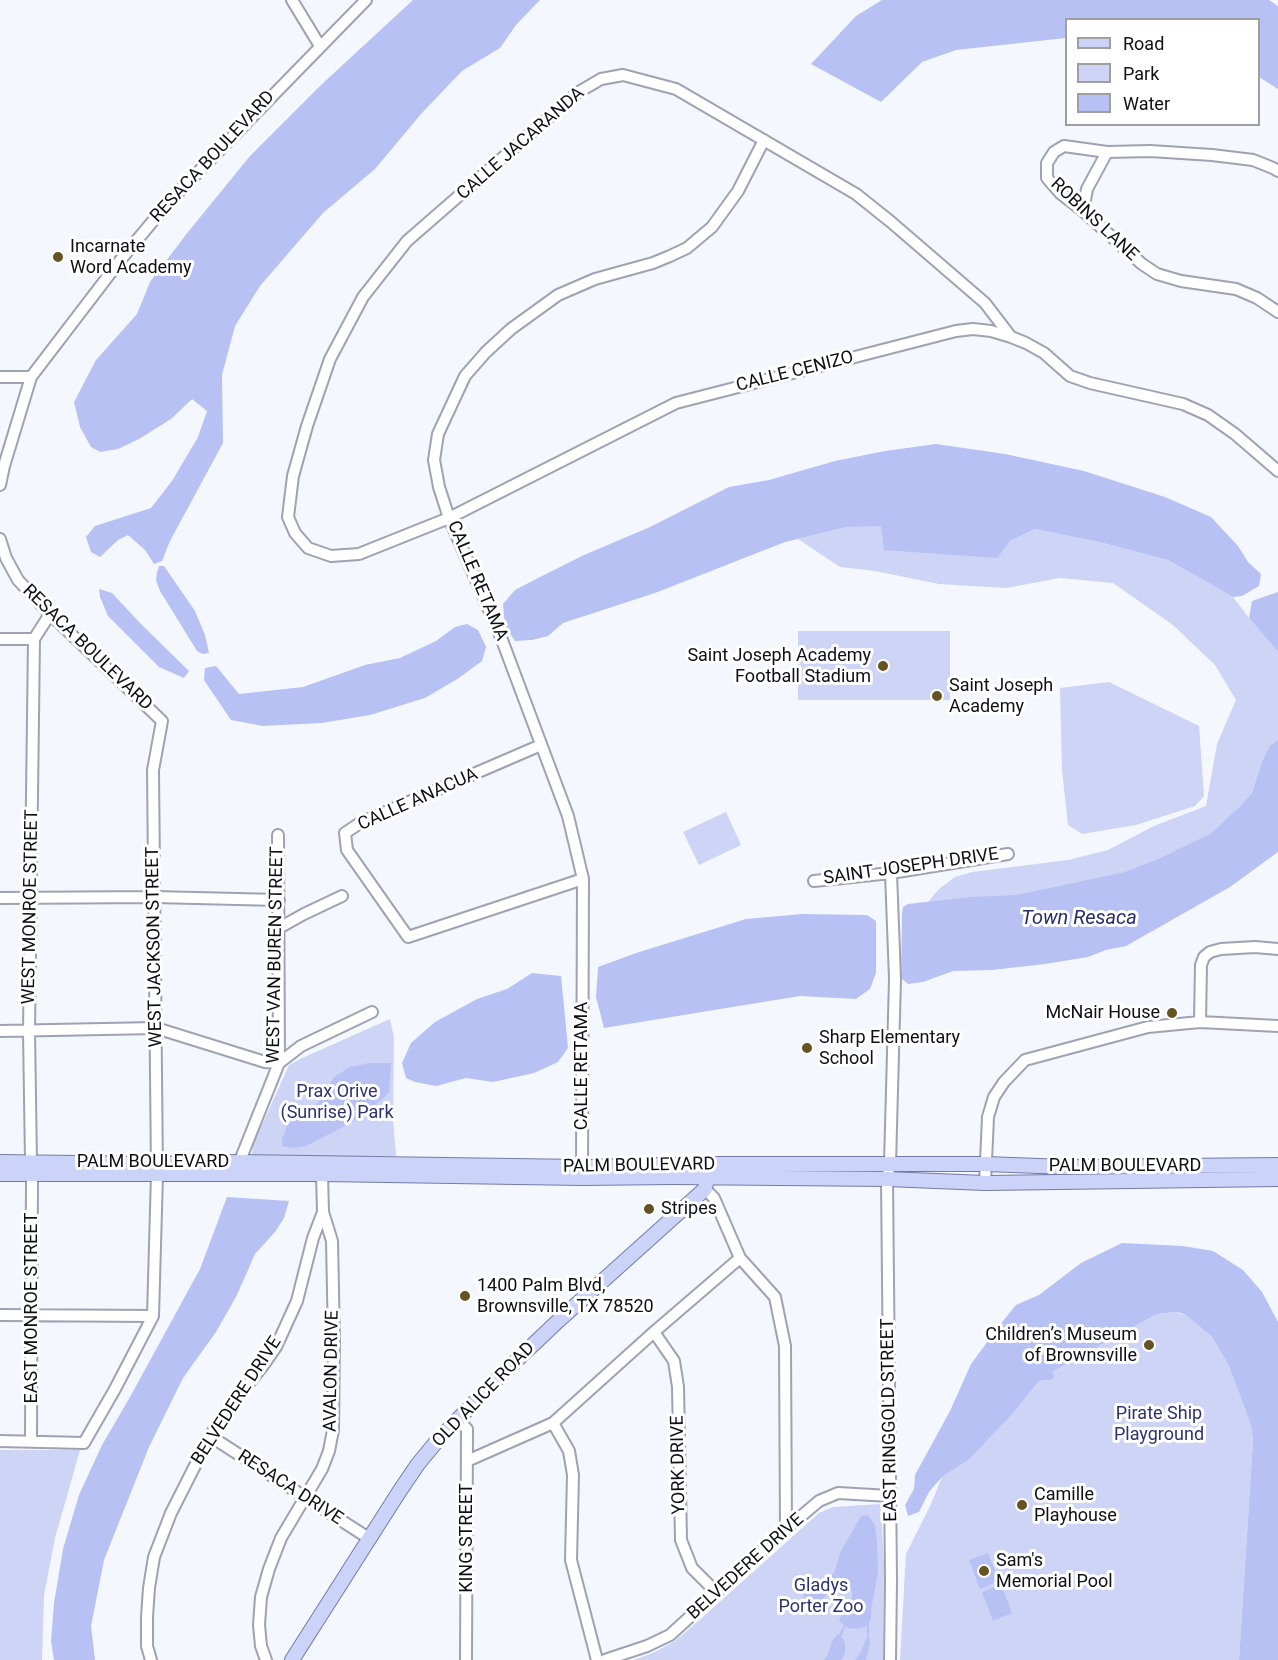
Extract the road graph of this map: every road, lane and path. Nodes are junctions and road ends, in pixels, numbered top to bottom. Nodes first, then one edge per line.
1 (292, 0) edge
2 (366, 0) edge
3 (320, 46) junction
4 (764, 140) junction
5 (1107, 152) junction
6 (1278, 171) edge
7 (1083, 211) junction
8 (1278, 312) edge
9 (1011, 337) junction
10 (0, 377) edge
11 (31, 377) junction
12 (1278, 471) edge
13 (0, 485) edge
14 (449, 518) junction
15 (0, 539) edge
16 (308, 548) joint
17 (50, 614) junction
18 (0, 639) edge
19 (34, 639) junction
20 (162, 721) joint
21 (542, 746) junction
22 (278, 835) dead end
23 (1008, 854) dead end
24 (891, 873) junction
25 (583, 879) junction
26 (814, 881) dead end
27 (342, 896) dead end
28 (31, 897) junction
29 (154, 897) junction
30 (0, 898) edge
31 (279, 900) junction
32 (279, 928) junction
33 (1278, 949) edge
34 (372, 1012) dead end
35 (1200, 1022) junction
36 (1278, 1026) edge
37 (156, 1028) junction
38 (0, 1031) edge
39 (29, 1031) junction
40 (279, 1062) junction
41 (0, 1161) edge
42 (890, 1164) junction
43 (985, 1164) junction
44 (1278, 1165) edge
45 (237, 1168) junction
46 (31, 1169) junction
47 (157, 1169) junction
48 (582, 1173) junction
49 (0, 1174) edge
50 (322, 1174) junction
51 (705, 1177) junction
52 (887, 1179) junction
53 (1278, 1179) edge
54 (985, 1183) junction
55 (323, 1212) junction
56 (740, 1258) junction
57 (0, 1315) edge
58 (32, 1316) junction
59 (153, 1316) junction
60 (654, 1332) junction
61 (458, 1420) junction
62 (553, 1423) junction
63 (210, 1436) junction
64 (0, 1441) edge
65 (31, 1441) junction
66 (467, 1461) junction
67 (890, 1496) junction
68 (304, 1497) junction
69 (786, 1529) junction
70 (370, 1539) junction
71 (717, 1593) junction
72 (151, 1660) edge
73 (266, 1660) edge
74 (292, 1660) edge
75 (466, 1660) edge
76 (597, 1660) edge
77 (605, 1660) edge
78 (890, 1660) edge

1 - 3 street
2 - 3 street, RESACA BOULEVARD
3 - 11 street, RESACA BOULEVARD
4 - 9 street, CALLE JACARANDA
4 - 14 street, CALLE RETAMA
4 - 16 street, CALLE JACARANDA
5 - 6 street, ROBINS LANE
5 - 7 street
5 - 7 street, ROBINS LANE
7 - 8 street, ROBINS LANE
9 - 12 street, CALLE CENIZO
9 - 14 street, CALLE CENIZO
10 - 11 street
11 - 13 street, RESACA BOULEVARD
14 - 16 street, CALLE CENIZO
14 - 21 street, CALLE RETAMA
15 - 17 street, RESACA BOULEVARD
17 - 19 street
17 - 20 street, RESACA BOULEVARD
18 - 19 street
19 - 28 street, WEST MONROE STREET
20 - 29 street, WEST JACKSON STREET
21 - 25 street, CALLE RETAMA
21 - 25 street, CALLE ANACUA
22 - 31 street, WEST VAN BUREN STREET
23 - 24 street, SAINT JOSEPH DRIVE
24 - 26 street, SAINT JOSEPH DRIVE
24 - 42 street, EAST RINGGOLD STREET
25 - 48 street, CALLE RETAMA
27 - 32 street
28 - 29 street
28 - 30 street
28 - 39 street, WEST MONROE STREET
29 - 31 street
29 - 37 street, WEST JACKSON STREET
31 - 32 street, WEST VAN BUREN STREET
32 - 40 street, WEST VAN BUREN STREET
33 - 35 street
34 - 40 street
35 - 36 street
35 - 43 street
37 - 39 street
37 - 40 street
37 - 47 street, WEST JACKSON STREET
38 - 39 street
39 - 46 street, WEST MONROE STREET
40 - 45 street, WEST VAN BUREN STREET
41 - 46 main road, PALM BOULEVARD
42 - 43 main road, PALM BOULEVARD
42 - 51 main road, PALM BOULEVARD
42 - 52 street, EAST RINGGOLD STREET
43 - 44 main road, PALM BOULEVARD
43 - 54 street
45 - 47 main road, PALM BOULEVARD
45 - 48 main road, PALM BOULEVARD
45 - 50 main road, PALM BOULEVARD
46 - 47 main road, PALM BOULEVARD
46 - 49 main road, PALM BOULEVARD
46 - 58 street, EAST MONROE STREET
47 - 59 street, WEST JACKSON STREET
48 - 50 main road, PALM BOULEVARD
48 - 51 main road, PALM BOULEVARD
50 - 55 street, AVALON DRIVE
51 - 52 main road, PALM BOULEVARD
51 - 56 street
51 - 61 main road, OLD ALICE ROAD
52 - 54 main road, PALM BOULEVARD
52 - 67 street, EAST RINGGOLD STREET
53 - 54 main road, PALM BOULEVARD
55 - 63 street, BELVEDERE DRIVE
55 - 68 street, AVALON DRIVE
56 - 60 street
56 - 69 street
57 - 58 street
58 - 59 street
58 - 65 street, EAST MONROE STREET
59 - 65 street
60 - 62 street
60 - 71 street, YORK DRIVE
61 - 66 street, KING STREET
61 - 70 main road, OLD ALICE ROAD
62 - 66 street
62 - 76 street
63 - 68 street, RESACA DRIVE
63 - 72 street, BELVEDERE DRIVE
64 - 65 street
66 - 75 street, KING STREET
67 - 69 street, BELVEDERE DRIVE
67 - 78 street, EAST RINGGOLD STREET
68 - 70 street, RESACA DRIVE
68 - 73 street, AVALON DRIVE
69 - 71 street, BELVEDERE DRIVE
70 - 74 main road, OLD ALICE ROAD
71 - 77 street, BELVEDERE DRIVE

